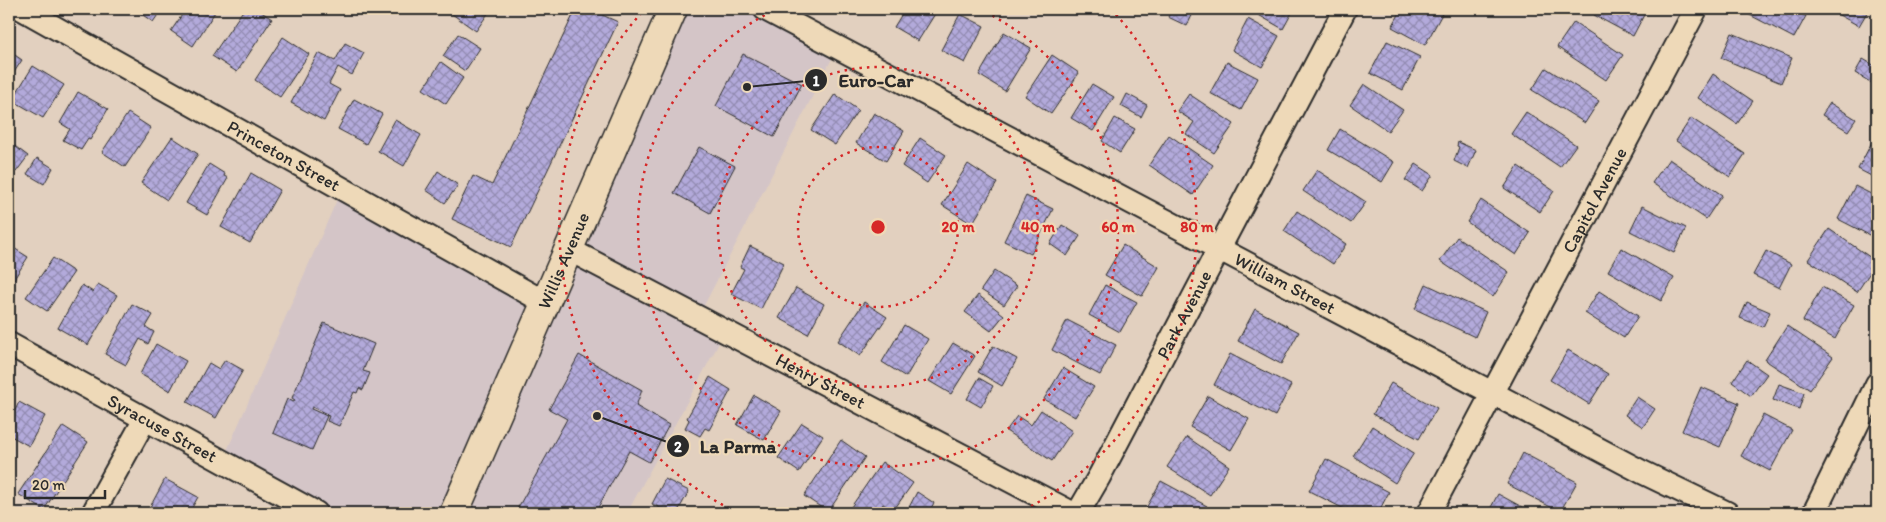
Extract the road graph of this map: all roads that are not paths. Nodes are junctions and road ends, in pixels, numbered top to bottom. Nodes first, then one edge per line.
1 (22, 9) edge
2 (764, 9) edge
3 (1345, 9) edge
4 (1696, 9) edge
5 (668, 11) edge
6 (1219, 248) junction
7 (568, 249) junction
8 (546, 303) junction
9 (9, 344) edge
10 (1877, 384) edge
11 (1493, 393) junction
12 (145, 419) junction
13 (94, 513) edge
14 (316, 513) edge
15 (454, 513) edge
16 (1072, 513) edge
17 (1078, 513) edge
18 (1429, 513) edge
19 (1727, 513) edge
20 (1814, 513) edge

1 - 8 street, Princeton Street
2 - 6 street, William Street
3 - 6 street, Park Avenue
4 - 11 street, Capitol Avenue
5 - 7 main road, Willis Avenue
6 - 11 street, William Street
6 - 17 street, Park Avenue
7 - 8 main road, Willis Avenue
7 - 16 street, Henry Street
8 - 15 main road, Willis Avenue
9 - 12 street, Syracuse Street
10 - 20 street
11 - 18 street, Capitol Avenue
11 - 19 street, William Street
12 - 13 street
12 - 14 street, Syracuse Street

